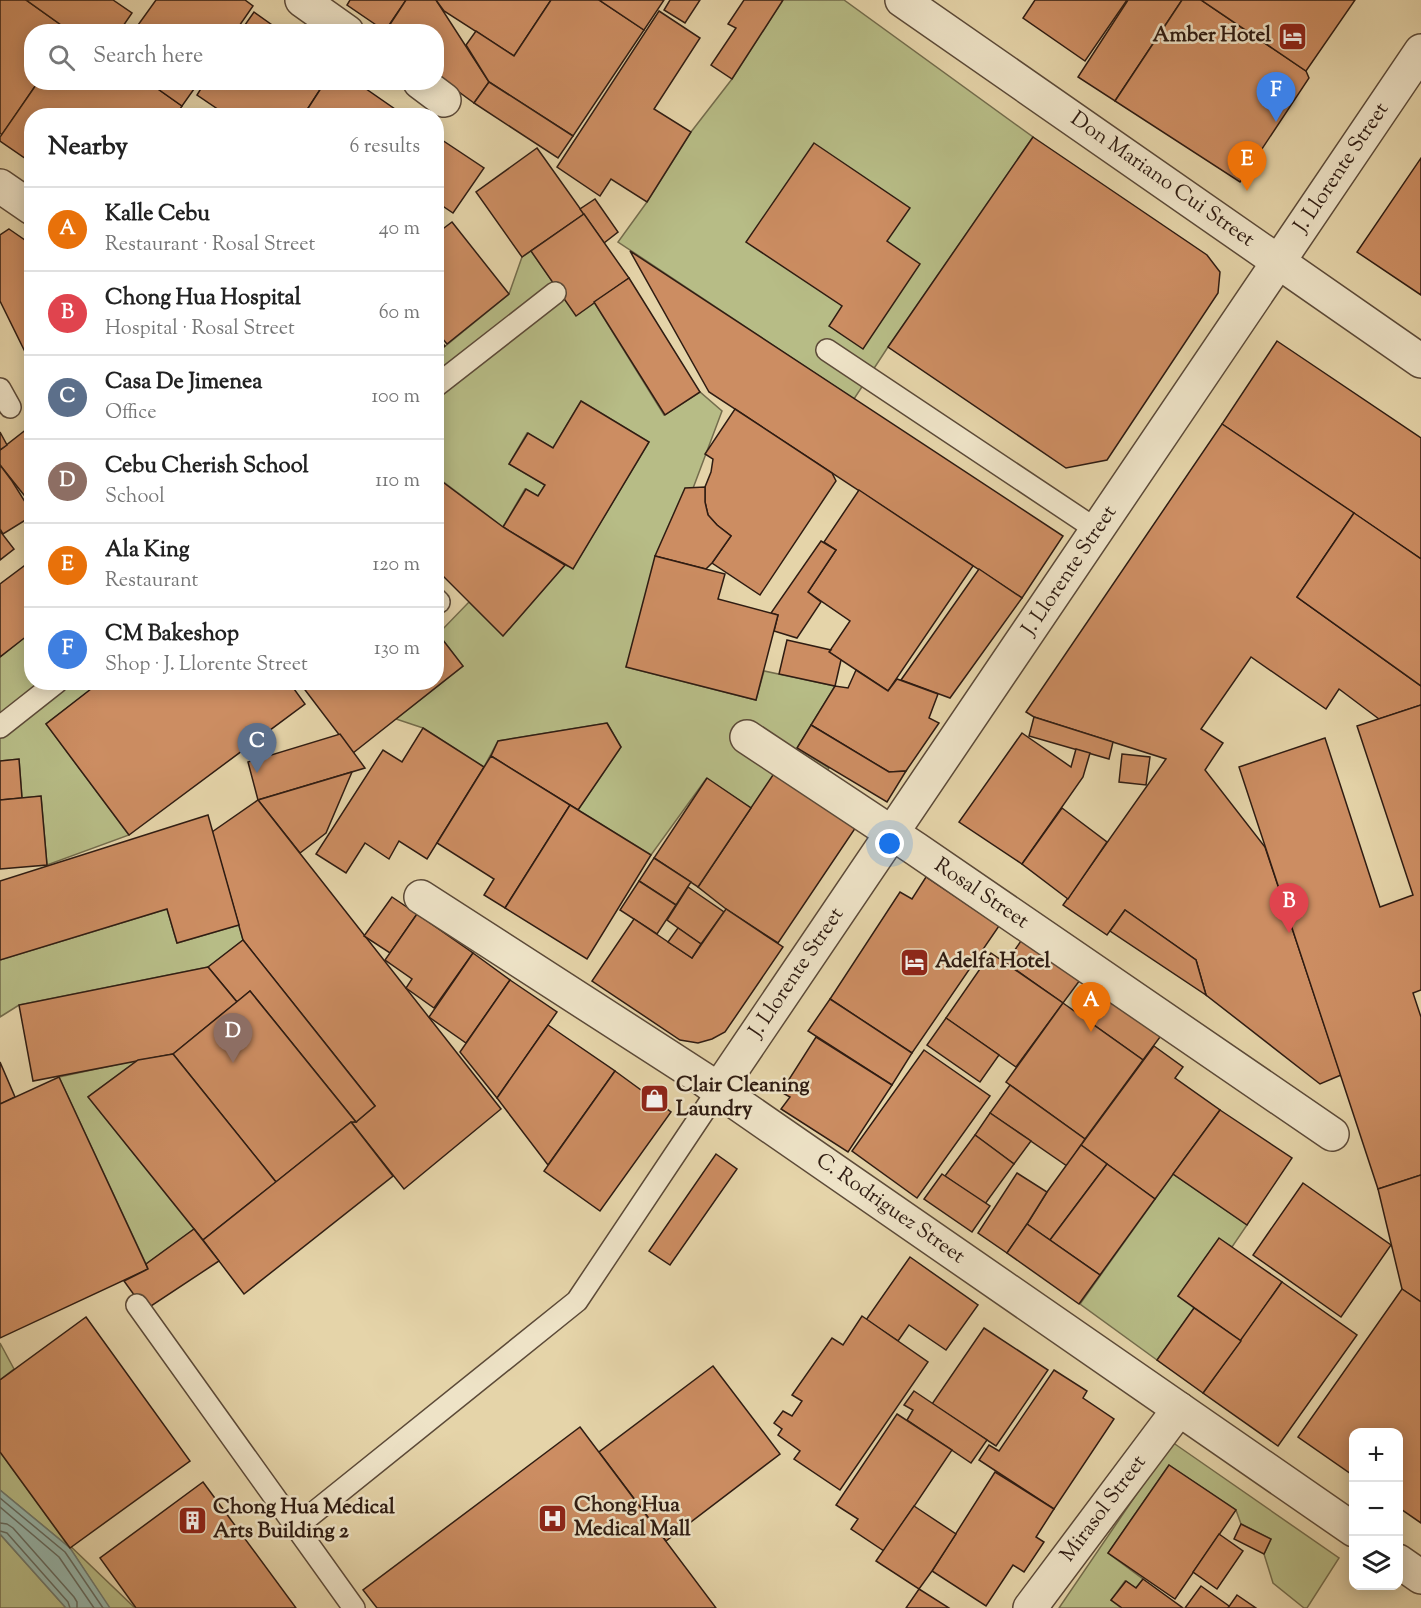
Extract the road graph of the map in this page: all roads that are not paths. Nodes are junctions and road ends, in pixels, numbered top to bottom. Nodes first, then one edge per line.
1 (302, 0) edge
2 (902, 0) edge
3 (336, 24) edge
4 (1421, 51) edge
5 (0, 186) edge
6 (24, 202) edge
7 (1279, 261) junction
8 (555, 293) dead end
9 (828, 350) dead end
10 (1421, 361) edge
11 (444, 380) edge
12 (1097, 530) junction
13 (47, 690) edge
14 (0, 727) edge
15 (747, 737) dead end
16 (892, 833) junction
17 (421, 897) dead end
18 (718, 1090) junction
19 (1332, 1134) dead end
20 (137, 1305) dead end
21 (1179, 1409) junction
22 (296, 1527) junction
23 (1349, 1527) edge
24 (1403, 1564) edge
25 (1421, 1577) edge
26 (354, 1608) edge
27 (1030, 1608) edge

1 - 3 street
2 - 7 street, Don Mariano Cui Street
4 - 7 street, J. Llorente Street
5 - 6 street
7 - 10 street, Don Mariano Cui Street
7 - 12 street, J. Llorente Street
8 - 11 lane
9 - 12 lane
12 - 16 street, J. Llorente Street
13 - 14 lane
15 - 16 street, Rosal Street
16 - 18 street, J. Llorente Street
16 - 19 street, Rosal Street
17 - 18 street, C. Rodriguez Street
18 - 21 street, C. Rodriguez Street
18 - 22 lane
20 - 22 lane
21 - 23 street, C. Rodriguez Street
21 - 27 street, Mirasol Street
22 - 26 lane
24 - 25 street

